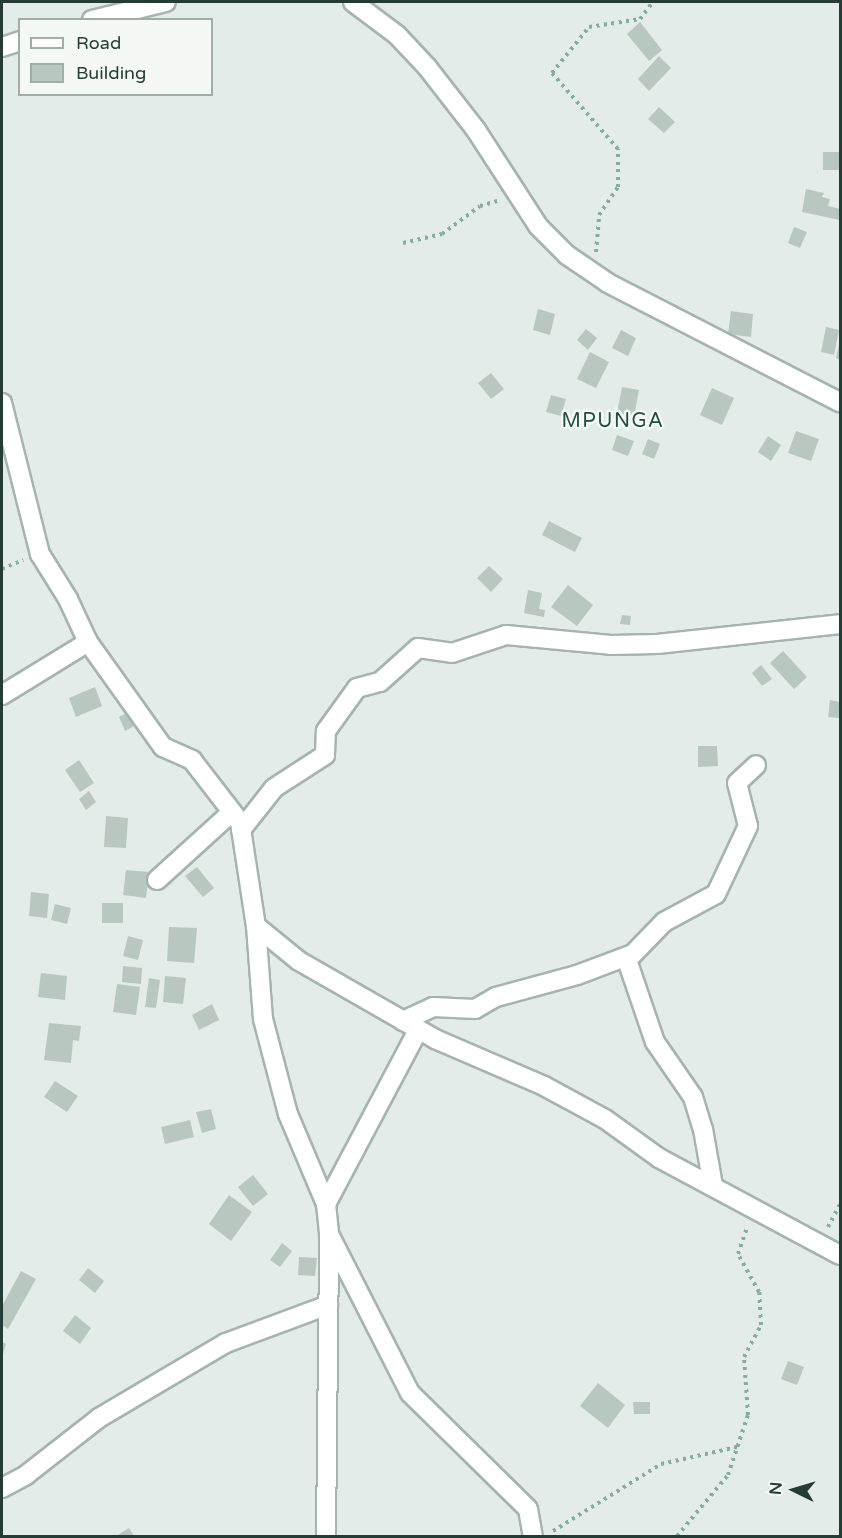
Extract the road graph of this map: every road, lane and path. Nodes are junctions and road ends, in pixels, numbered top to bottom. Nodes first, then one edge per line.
1 (166, 2) edge
2 (353, 2) edge
3 (653, 2) edge
4 (100, 18) edge
5 (18, 42) edge
6 (2, 47) edge
7 (518, 195) junction
8 (403, 243) dead end
9 (595, 274) junction
10 (840, 402) edge
11 (2, 403) edge
12 (840, 624) edge
13 (88, 642) junction
14 (2, 695) edge
15 (756, 765) dead end
16 (232, 812) junction
17 (242, 830) junction
18 (157, 880) dead end
19 (256, 926) junction
20 (626, 957) junction
21 (411, 1026) junction
22 (713, 1186) junction
23 (326, 1204) junction
24 (754, 1207) junction
25 (329, 1234) junction
26 (840, 1255) edge
27 (328, 1305) junction
28 (737, 1448) junction
29 (2, 1488) edge
30 (326, 1536) edge
31 (533, 1536) edge
32 (545, 1536) edge
33 (677, 1536) edge

1 - 4 street
2 - 7 street
3 - 9 path
5 - 6 street
7 - 8 path
7 - 9 street
9 - 10 street
11 - 13 street
12 - 17 street
13 - 14 street
13 - 16 street
15 - 20 street
16 - 17 street
16 - 18 street
17 - 19 street
19 - 21 street
19 - 23 street
20 - 21 street
20 - 22 street
21 - 22 street
21 - 23 street
22 - 24 street
23 - 25 street
24 - 26 street
24 - 28 path
25 - 27 street
25 - 31 street
27 - 29 street
27 - 30 street
28 - 32 path
28 - 33 path

